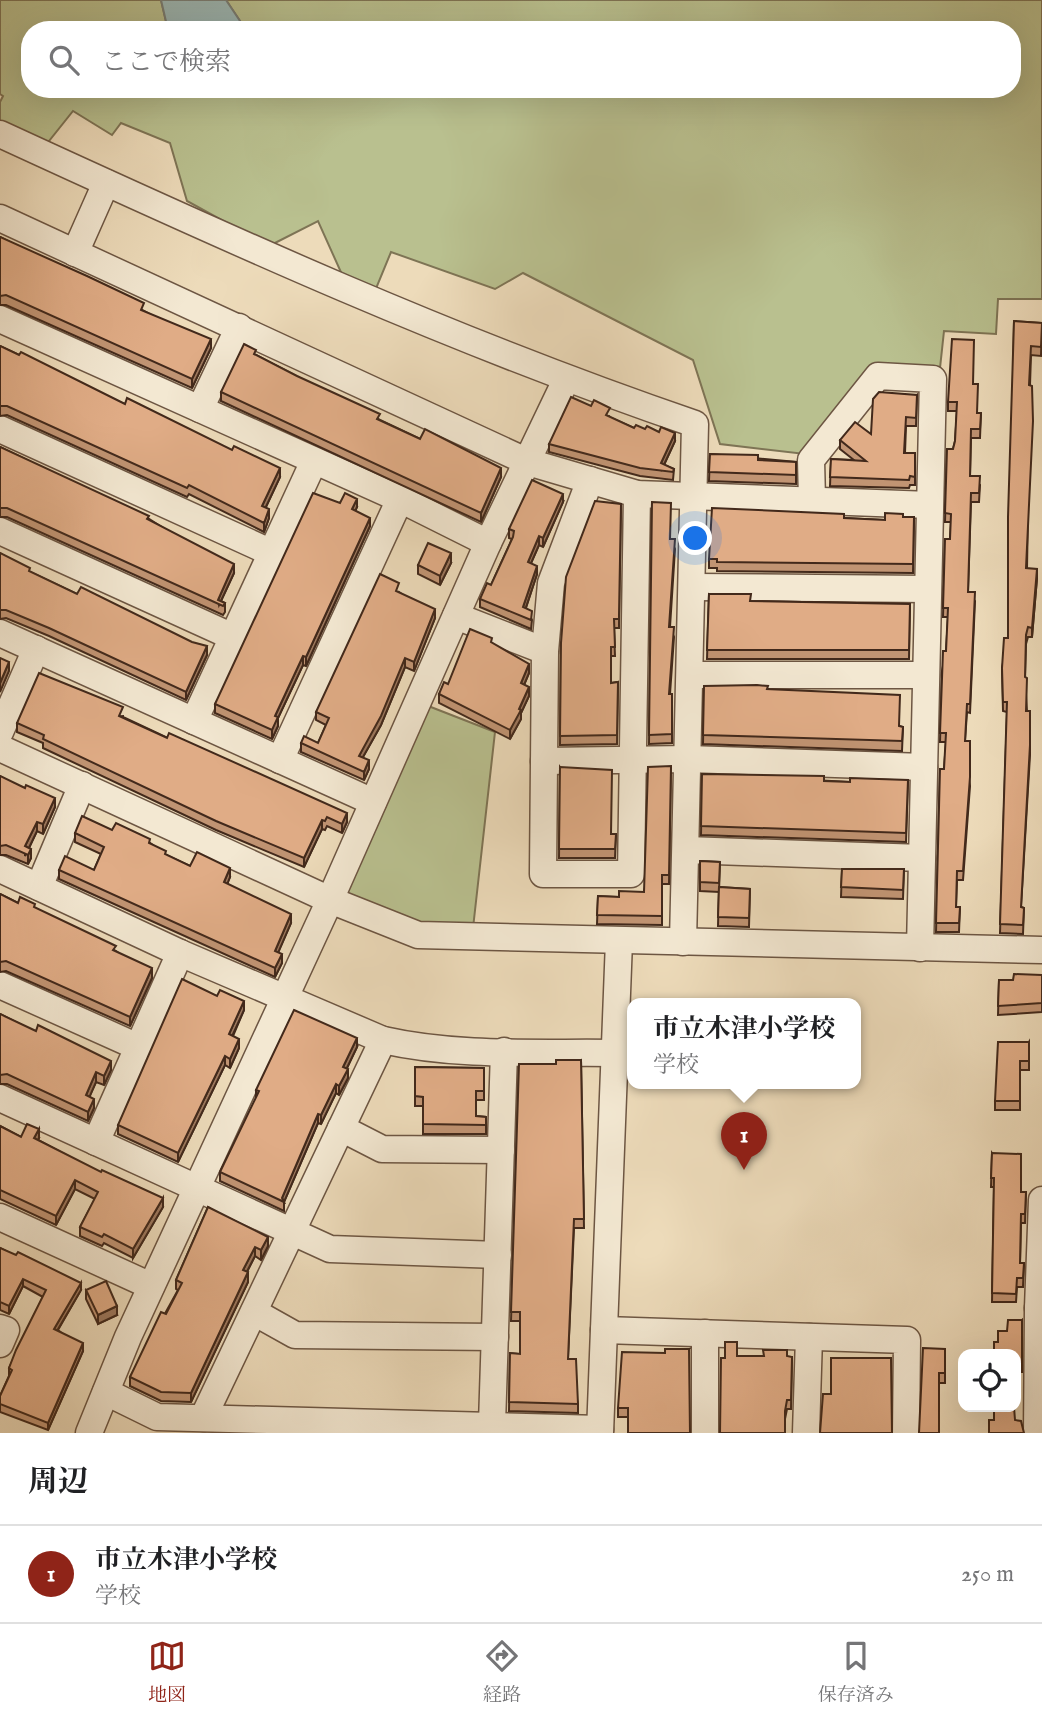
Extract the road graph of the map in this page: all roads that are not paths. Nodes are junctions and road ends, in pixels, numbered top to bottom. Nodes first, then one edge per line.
1 (0, 134) edge
2 (106, 183) junction
3 (0, 218) edge
4 (75, 253) junction
5 (0, 319) edge
6 (239, 327) junction
7 (566, 380) junction
8 (200, 409) junction
9 (0, 429) edge
10 (314, 461) junction
11 (528, 462) junction
12 (590, 480) junction
13 (637, 494) junction
14 (696, 496) junction
15 (400, 499) junction
16 (812, 500) junction
17 (930, 505) junction
18 (0, 531) edge
19 (488, 543) junction
20 (270, 552) junction
21 (693, 587) junction
22 (928, 589) junction
23 (456, 616) junction
24 (0, 633) edge
25 (233, 637) junction
26 (36, 649) junction
27 (545, 651) junction
28 (691, 675) junction
29 (926, 675) junction
30 (194, 721) junction
31 (0, 732) edge
32 (0, 748) edge
33 (688, 759) junction
34 (280, 760) junction
35 (544, 761) junction
36 (634, 761) junction
37 (924, 767) junction
38 (82, 785) junction
39 (373, 802) junction
40 (685, 850) junction
41 (922, 858) junction
42 (0, 869) edge
43 (39, 887) junction
44 (330, 900) junction
45 (619, 941) junction
46 (683, 942) junction
47 (920, 948) junction
48 (1042, 950) edge
49 (180, 953) junction
50 (0, 985) edge
51 (285, 997) junction
52 (383, 1040) junction
53 (138, 1046) junction
54 (504, 1051) junction
55 (614, 1053) junction
56 (0, 1098) edge
57 (341, 1128) junction
58 (96, 1142) junction
59 (501, 1150) junction
60 (197, 1188) junction
61 (1042, 1200) edge
62 (0, 1217) edge
63 (293, 1231) junction
64 (498, 1255) junction
65 (151, 1286) junction
66 (1040, 1308) edge
67 (254, 1312) junction
68 (0, 1328) edge
69 (604, 1330) junction
70 (705, 1334) junction
71 (495, 1337) junction
72 (809, 1337) junction
73 (0, 1344) edge
74 (106, 1392) junction
75 (211, 1423) edge
76 (492, 1424) junction
77 (543, 1429) edge
78 (600, 1431) edge
79 (89, 1433) edge
80 (705, 1433) edge
81 (806, 1433) edge
82 (906, 1433) edge
83 (1037, 1433) edge

1 - 2 street
2 - 4 street
2 - 7 street
3 - 4 street
4 - 6 street
5 - 8 street
6 - 8 street
6 - 11 street
7 - 11 street
7 - 14 street
8 - 10 street
9 - 20 street
10 - 15 street
10 - 20 street
11 - 12 street
11 - 19 street
12 - 13 street
12 - 27 street
13 - 14 street
13 - 36 street
14 - 16 street
14 - 21 street
15 - 19 street
15 - 34 street
16 - 17 street
16 - 17 street
17 - 22 street
18 - 25 street
19 - 23 street
20 - 25 street
21 - 22 street
21 - 28 street
22 - 29 street
23 - 27 street
23 - 39 street
24 - 26 street
25 - 30 street
26 - 30 street
26 - 31 street
27 - 35 street
28 - 29 street
28 - 33 street
29 - 37 street
30 - 34 street
32 - 38 street
33 - 36 street
33 - 37 street
33 - 40 street
34 - 39 street
35 - 36 street
35 - 36 street
37 - 41 street
38 - 43 street
38 - 44 street
39 - 44 street
40 - 41 street
40 - 46 street
41 - 47 street
42 - 43 street
43 - 49 street
44 - 45 street
44 - 51 street
45 - 46 street
45 - 55 street
46 - 47 street
47 - 48 street
49 - 51 street
49 - 53 street
50 - 53 street
51 - 52 street
51 - 60 street
52 - 54 street
52 - 57 street
53 - 58 street
54 - 55 street
54 - 59 street
55 - 69 street
56 - 58 street
57 - 59 street
57 - 63 street
58 - 60 street
59 - 64 street
60 - 63 street
60 - 65 street
61 - 66 street
62 - 65 street
63 - 64 street
63 - 67 street
64 - 71 street
65 - 74 street
66 - 83 street
67 - 71 street
67 - 75 street
68 - 73 street
69 - 70 street
69 - 78 street
70 - 72 street
70 - 80 street
71 - 76 street
72 - 81 street
72 - 82 street
74 - 75 street
74 - 79 street
75 - 76 street
76 - 77 street
77 - 78 street

